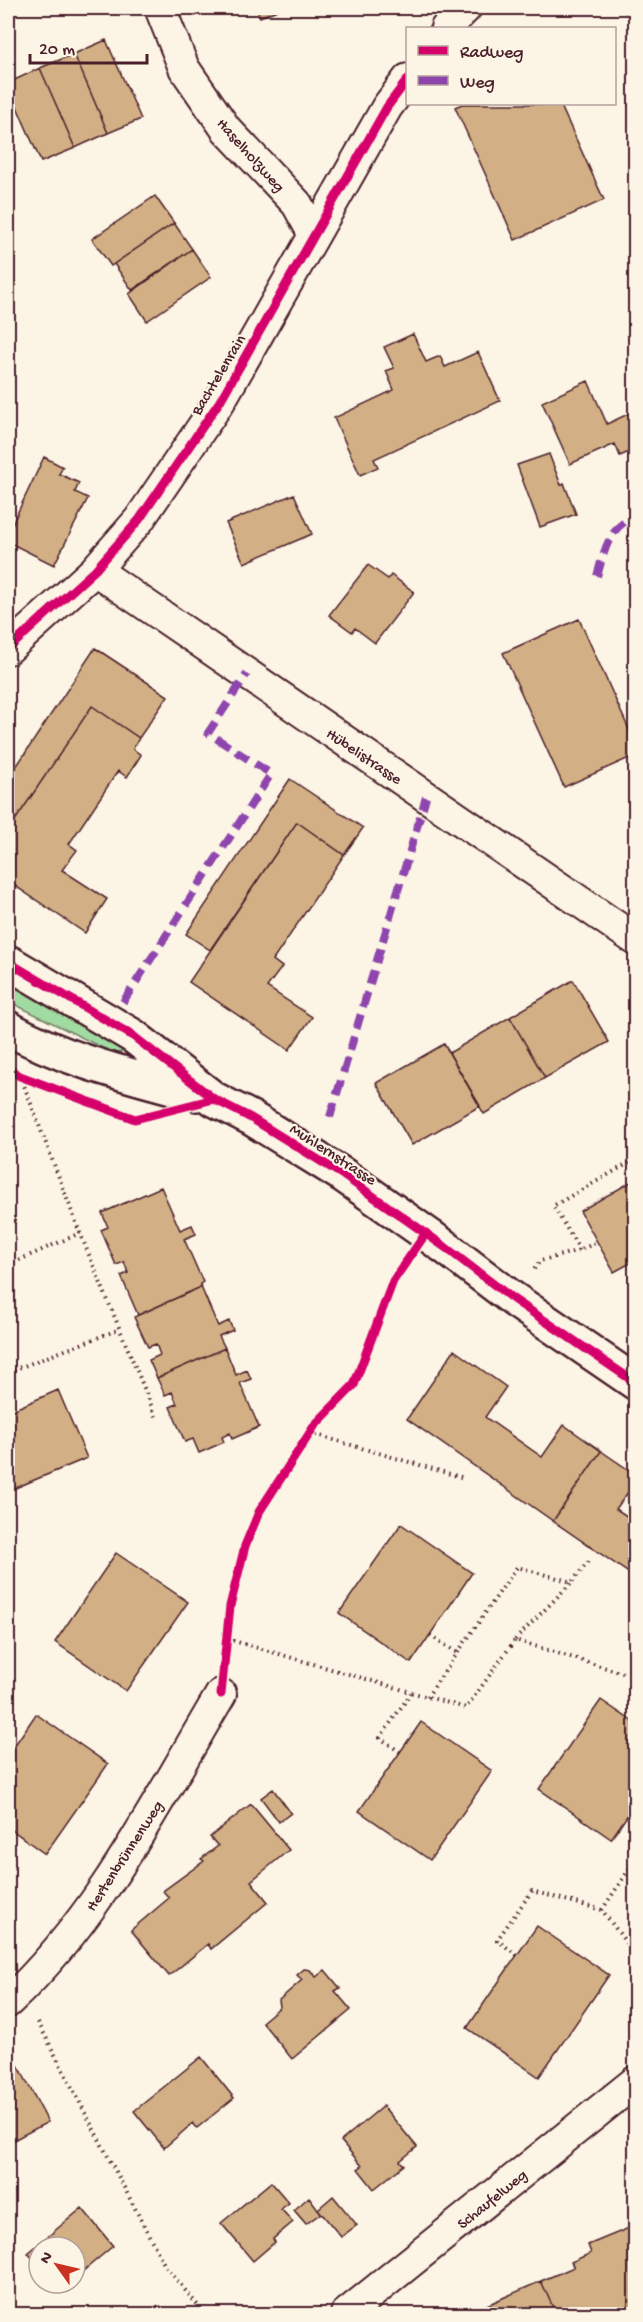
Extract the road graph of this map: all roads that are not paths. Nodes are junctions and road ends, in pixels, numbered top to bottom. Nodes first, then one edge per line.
1 (160, 8) edge
2 (466, 8) edge
3 (447, 27) edge
4 (406, 82) edge
5 (314, 235) junction
6 (95, 570) junction
7 (8, 650) edge
8 (636, 940) edge
9 (8, 962) edge
10 (8, 1028) edge
11 (214, 1099) junction
12 (636, 1383) edge
13 (221, 1694) road end
14 (14, 1995) edge
15 (636, 2081) edge
16 (346, 2314) edge

1 - 5 street, Haselholzweg
2 - 3 street
4 - 5 street, Bachtelenrain
5 - 6 street, Bachtelenrain
6 - 7 street, Bachtelenrain
6 - 8 street, Hübelistrasse
9 - 11 street, Muhlernstrasse
10 - 11 street, Muhlernstrasse
11 - 12 street, Muhlernstrasse
13 - 14 street, Hertenbrünnenweg
15 - 16 street, Schaufelweg

